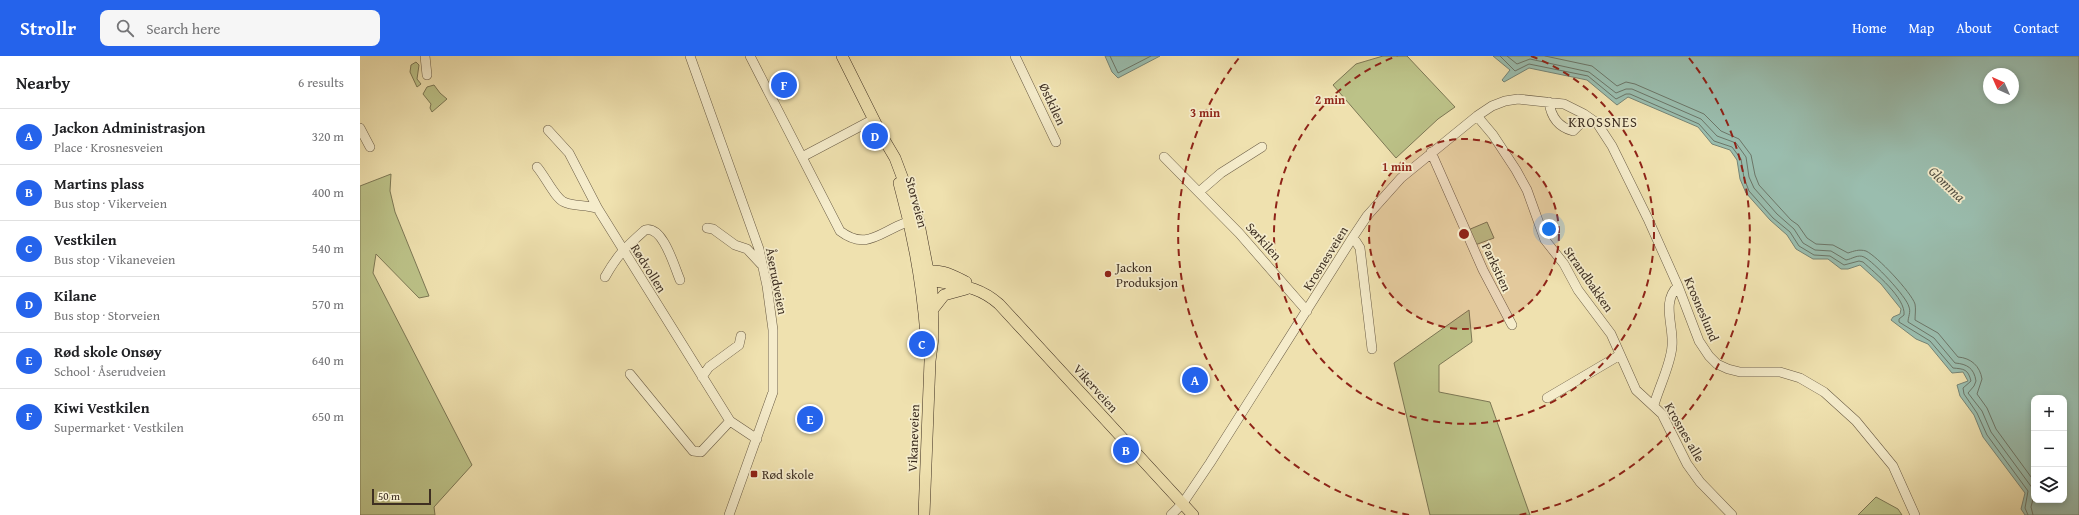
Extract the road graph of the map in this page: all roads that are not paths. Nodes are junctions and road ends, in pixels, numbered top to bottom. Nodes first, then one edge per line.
1 (425, 56) edge
2 (690, 56) edge
3 (750, 56) edge
4 (842, 56) edge
5 (1015, 56) edge
6 (427, 76) dead end
7 (1549, 102) junction
8 (1584, 114) junction
9 (1477, 116) junction
10 (874, 119) junction
11 (360, 128) edge
12 (548, 130) dead end
13 (1056, 142) dead end
14 (370, 147) dead end
15 (1262, 147) dead end
16 (1432, 152) junction
17 (802, 157) junction
18 (1164, 157) dead end
19 (537, 167) dead end
20 (1199, 192) junction
21 (598, 209) junction
22 (905, 223) dead end
23 (707, 228) dead end
24 (1353, 236) junction
25 (622, 250) junction
26 (763, 267) junction
27 (927, 276) junction
28 (605, 277) dead end
29 (680, 280) dead end
30 (1678, 286) junction
31 (972, 287) junction
32 (933, 309) junction
33 (1306, 311) junction
34 (1512, 325) dead end
35 (741, 336) dead end
36 (1372, 349) dead end
37 (1620, 355) junction
38 (930, 361) junction
39 (630, 374) dead end
40 (702, 377) junction
41 (1547, 398) dead end
42 (1654, 405) junction
43 (730, 421) junction
44 (757, 439) junction
45 (1183, 503) junction
46 (1728, 514) edge
47 (730, 515) edge
48 (924, 515) edge
49 (1171, 515) edge
50 (1193, 515) edge
51 (1915, 515) edge

1 - 6 street
2 - 26 street, Åserudveien
3 - 17 street
4 - 10 main road, Storveien
5 - 13 street, Østkilen
7 - 8 street, Krosnesveien
7 - 8 street
7 - 9 street, Krosnesveien
8 - 30 street, Krosneslund
9 - 16 street, Krosnesveien
9 - 37 street, Strandbakken
10 - 17 street
10 - 27 main road, Storveien
11 - 14 street
12 - 21 street, Rødvollen
15 - 20 street
16 - 24 street, Krosnesveien
16 - 34 street, Parkstien
17 - 22 street
18 - 20 street, Sørkilen
19 - 21 street
20 - 33 street, Sørkilen
21 - 25 street, Rødvollen
23 - 26 street
24 - 33 street, Krosnesveien
24 - 36 street
25 - 28 street
25 - 29 street
25 - 40 street, Rødvollen
26 - 44 street, Åserudveien
27 - 31 main road, Vikerveien
27 - 32 main road, Vikaneveien
27 - 38 main road, Vikaneveien
30 - 42 street, Krosnes alle
30 - 51 street, Krosneslund
31 - 32 main road
31 - 45 main road, Vikerveien
32 - 38 main road, Vikaneveien
33 - 45 street, Krosnesveien
35 - 40 street
37 - 41 street
37 - 42 street, Strandbakken
38 - 48 main road, Vikaneveien
39 - 43 street
40 - 43 street, Rødvollen
42 - 46 street, Krosnes alle
43 - 44 street, Rødvollen
44 - 47 street, Åserudveien
45 - 49 street, Krosnesveien
45 - 50 main road, Vikerveien

